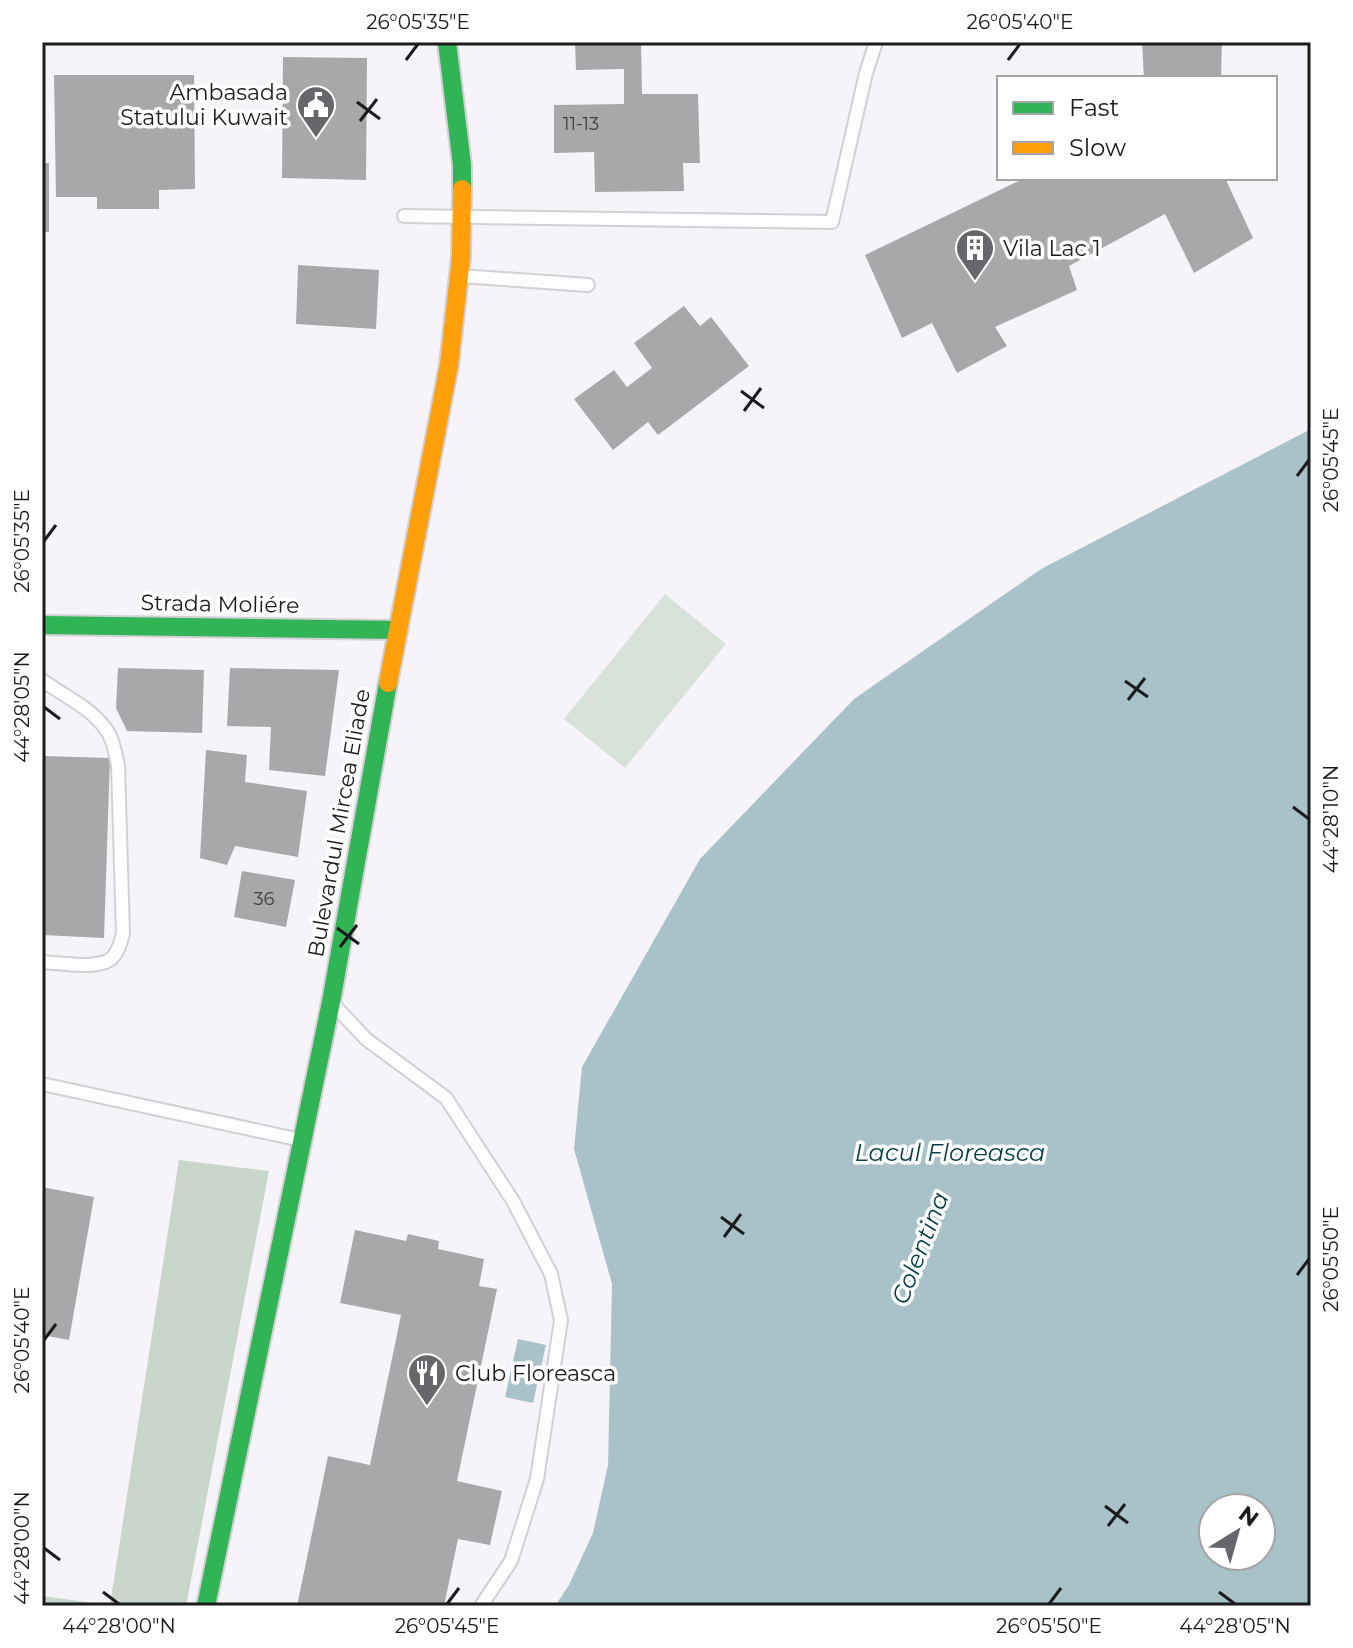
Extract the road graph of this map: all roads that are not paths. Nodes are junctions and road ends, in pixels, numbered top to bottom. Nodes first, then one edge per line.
1 (447, 42) edge
2 (876, 42) edge
3 (404, 216) dead end
4 (461, 216) junction
5 (458, 276) junction
6 (588, 285) dead end
7 (42, 625) edge
8 (398, 630) junction
9 (42, 680) edge
10 (42, 962) edge
11 (331, 1002) junction
12 (42, 1084) edge
13 (302, 1140) junction
14 (206, 1606) edge
15 (481, 1606) edge

1 - 4 street, Bulevardul Mircea Eliade
2 - 4 lane
3 - 4 lane
4 - 5 street, Bulevardul Mircea Eliade
5 - 6 lane
5 - 8 street, Bulevardul Mircea Eliade
7 - 8 street, Strada Moliére
8 - 11 street, Bulevardul Mircea Eliade
9 - 10 lane
11 - 13 street, Bulevardul Mircea Eliade
11 - 15 lane
12 - 13 lane
13 - 14 street, Bulevardul Mircea Eliade

